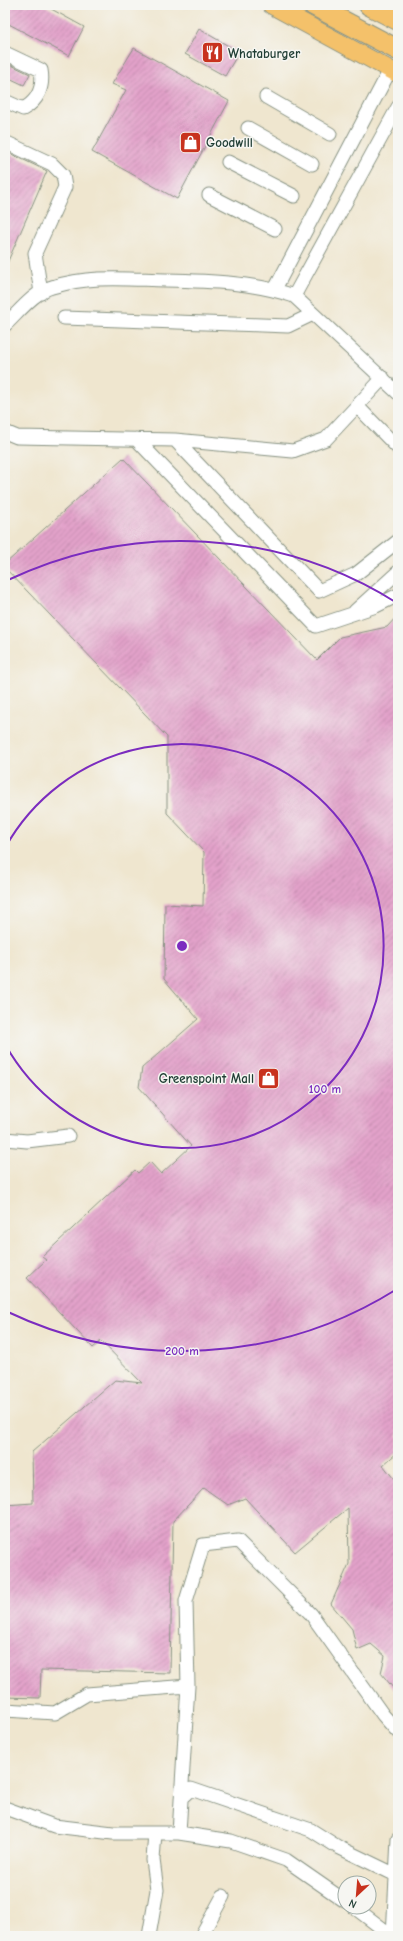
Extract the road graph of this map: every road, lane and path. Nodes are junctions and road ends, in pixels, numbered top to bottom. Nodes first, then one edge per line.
1 (271, 5) edge
2 (313, 5) edge
3 (369, 5) edge
4 (398, 20) edge
5 (398, 50) edge
6 (5, 53) edge
7 (394, 72) edge
8 (266, 98) dead end
9 (5, 101) edge
10 (398, 107) edge
11 (248, 128) dead end
12 (330, 134) dead end
13 (5, 142) edge
14 (228, 162) dead end
15 (312, 164) dead end
16 (209, 195) dead end
17 (294, 196) dead end
18 (275, 229) dead end
19 (274, 289) junction
20 (41, 293) junction
21 (294, 296) junction
22 (313, 314) junction
23 (64, 318) dead end
24 (5, 325) edge
25 (383, 378) junction
26 (398, 393) edge
27 (357, 406) junction
28 (5, 432) edge
29 (136, 439) junction
30 (175, 440) junction
31 (398, 448) edge
32 (398, 541) edge
33 (398, 572) edge
34 (398, 594) edge
35 (352, 614) junction
36 (68, 1136) dead end
37 (5, 1139) edge
38 (188, 1686) junction
39 (5, 1710) edge
40 (398, 1732) edge
41 (181, 1798) junction
42 (5, 1808) edge
43 (155, 1833) junction
44 (179, 1833) junction
45 (398, 1839) edge
46 (396, 1874) junction
47 (337, 1895) edge
48 (223, 1896) dead end
49 (365, 1915) edge
50 (149, 1936) edge
51 (201, 1936) edge
52 (393, 1936) edge

1 - 7 main road
2 - 5 highway
3 - 4 highway
6 - 9 lane
7 - 19 lane
8 - 12 lane
10 - 21 lane
11 - 15 lane
13 - 20 lane
14 - 17 lane
16 - 18 lane
19 - 20 lane
19 - 21 lane
20 - 24 lane
21 - 22 lane
22 - 23 lane
22 - 25 lane
25 - 26 lane
25 - 27 lane
27 - 30 lane
27 - 31 lane
28 - 29 lane
29 - 30 lane
29 - 35 lane
30 - 32 lane
33 - 35 lane
34 - 35 lane
36 - 37 lane
38 - 39 lane
38 - 40 lane
38 - 41 lane
41 - 44 lane
41 - 46 lane
42 - 43 lane
43 - 44 lane
43 - 50 lane
44 - 47 lane
45 - 46 lane
46 - 52 lane
48 - 51 lane
49 - 52 lane

